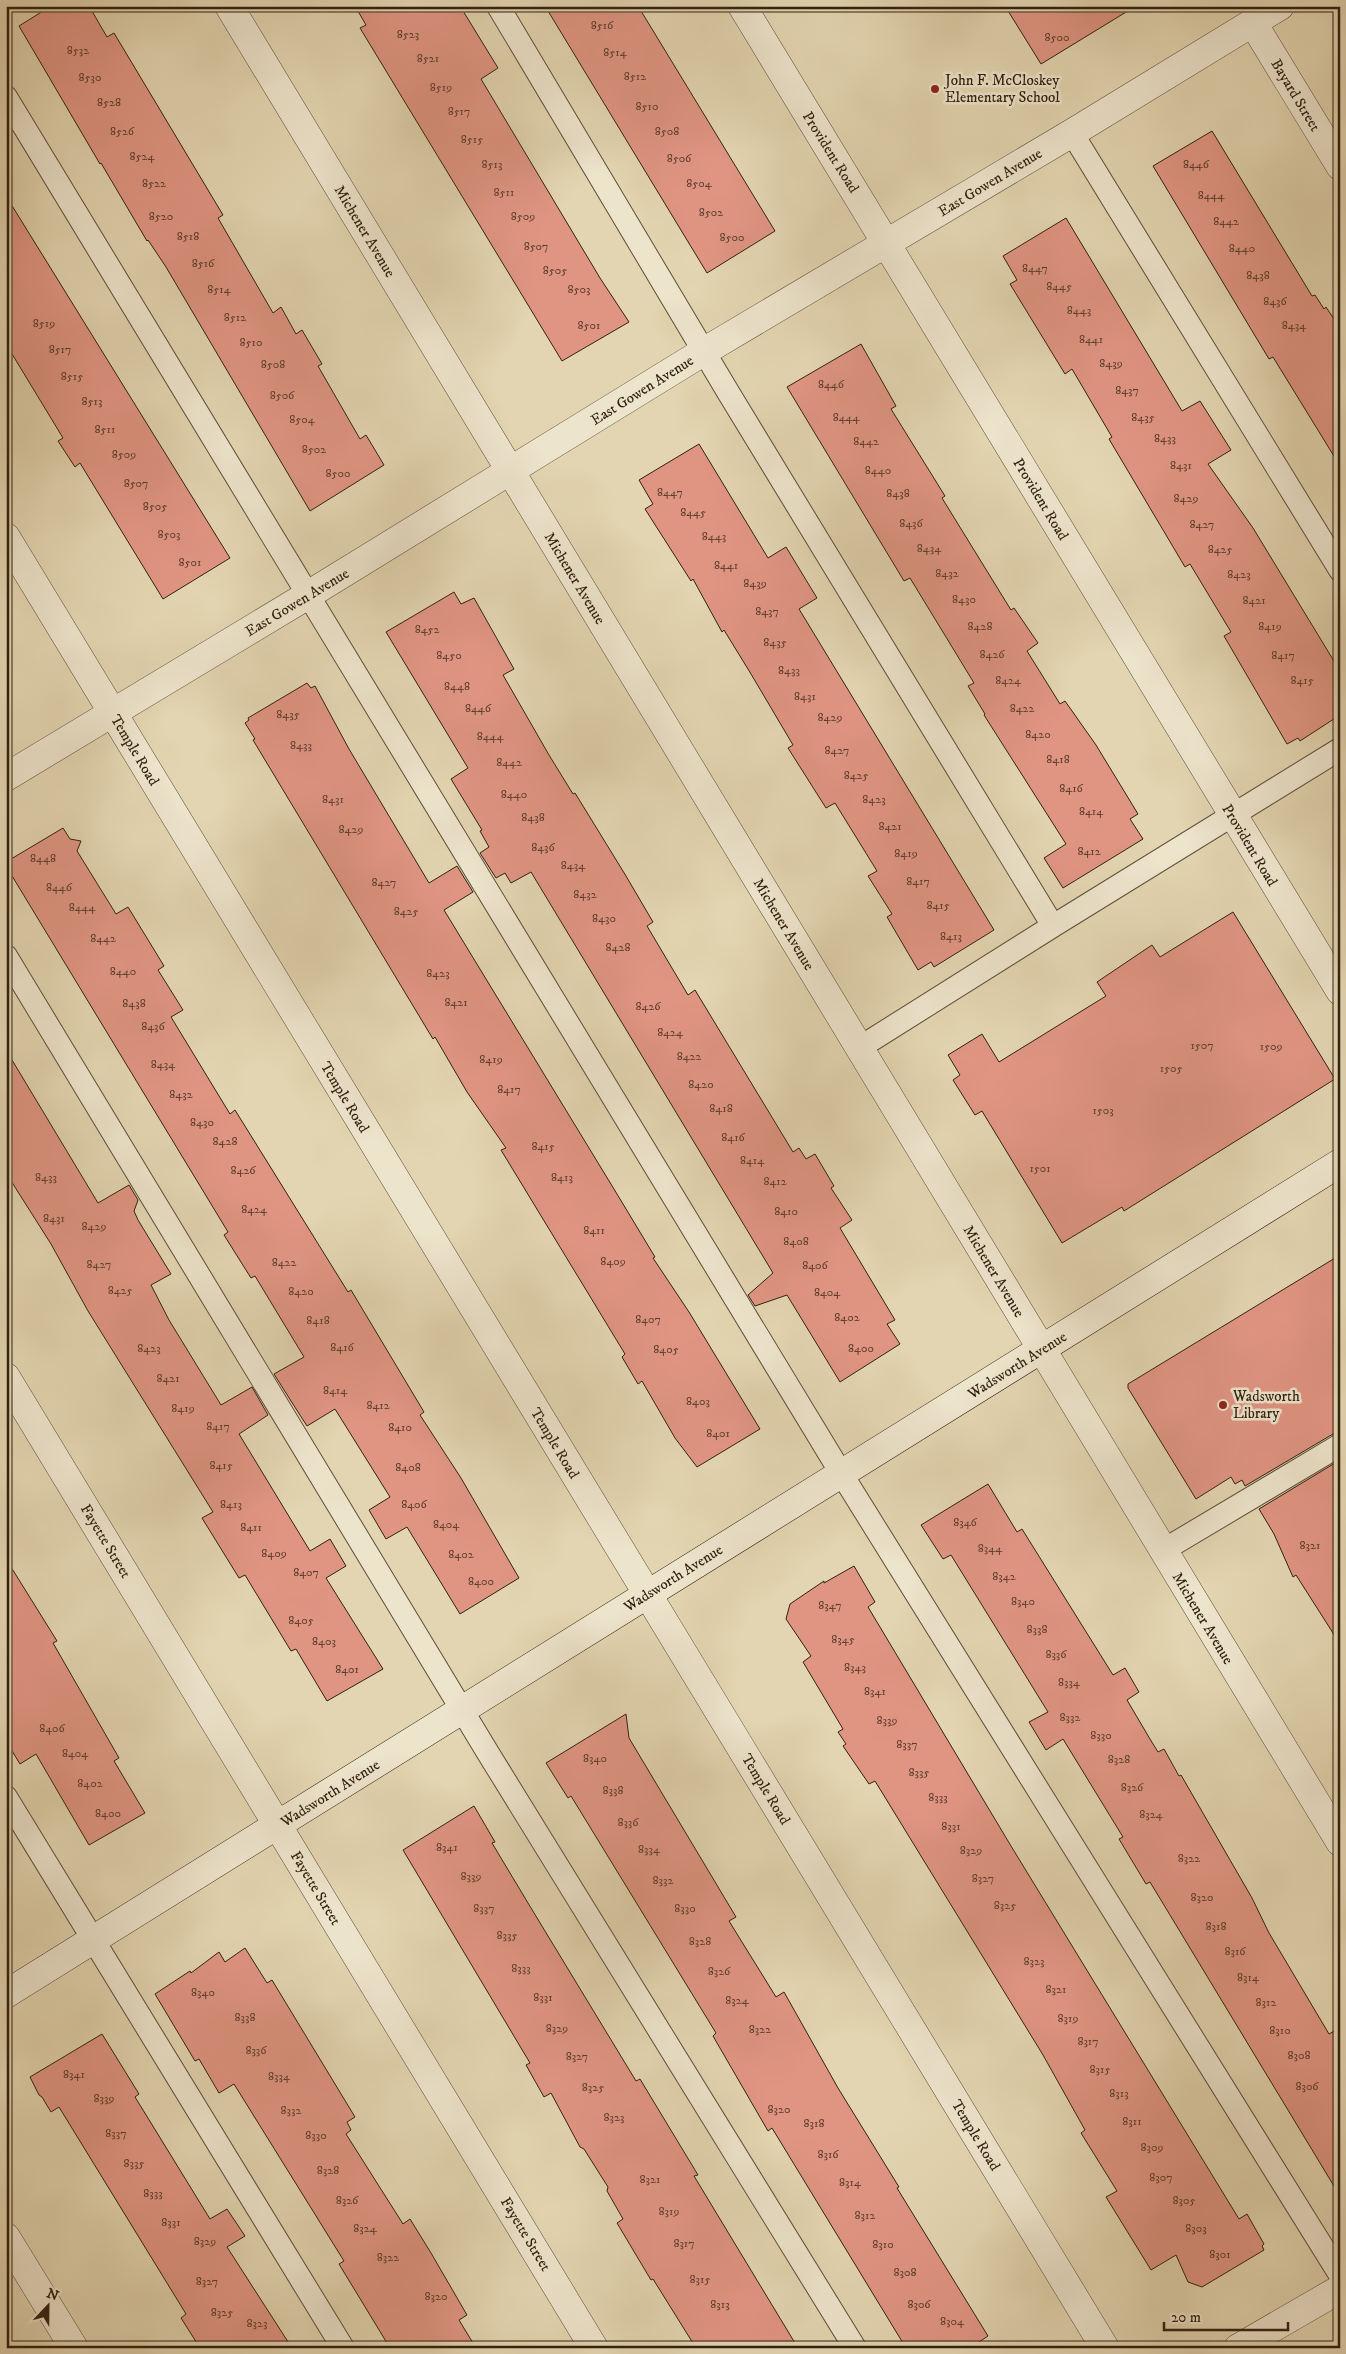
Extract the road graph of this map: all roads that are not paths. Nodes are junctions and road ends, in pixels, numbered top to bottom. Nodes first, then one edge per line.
1 (228, 6) edge
2 (498, 6) edge
3 (742, 6) edge
4 (1280, 6) edge
5 (1253, 23) junction
6 (6, 97) edge
7 (1072, 133) junction
8 (1340, 166) edge
9 (888, 244) junction
10 (704, 352) junction
11 (510, 472) junction
12 (6, 537) edge
13 (1340, 570) edge
14 (308, 595) junction
15 (112, 713) junction
16 (1340, 750) edge
17 (6, 777) edge
18 (1231, 815) junction
19 (1053, 926) junction
20 (6, 956) edge
21 (1340, 991) edge
22 (859, 1048) junction
23 (1340, 1163) edge
24 (1042, 1350) junction
25 (6, 1377) edge
26 (1340, 1445) edge
27 (841, 1473) junction
28 (1162, 1551) junction
29 (648, 1594) junction
30 (462, 1710) junction
31 (6, 1797) edge
32 (278, 1826) junction
33 (1340, 1842) edge
34 (93, 1939) junction
35 (6, 1994) edge
36 (6, 2237) edge
37 (1340, 2275) edge
38 (1340, 2289) edge
39 (74, 2348) edge
40 (343, 2348) edge
41 (594, 2348) edge
42 (855, 2348) edge
43 (1105, 2348) edge
44 (1238, 2348) edge

1 - 11 street, Michener Avenue
2 - 10 lane
3 - 9 street, Provident Road
4 - 5 street, East Gowen Avenue
5 - 7 street, East Gowen Avenue
5 - 8 street, Bayard Street
6 - 14 lane
7 - 9 street, East Gowen Avenue
7 - 13 lane
9 - 10 street, East Gowen Avenue
9 - 18 street, Provident Road
10 - 11 street, East Gowen Avenue
10 - 19 lane
11 - 14 street, East Gowen Avenue
11 - 22 street, Michener Avenue
12 - 15 street, Temple Road
14 - 15 street, East Gowen Avenue
14 - 27 lane
15 - 17 street, East Gowen Avenue
15 - 29 street, Temple Road
16 - 18 lane
18 - 19 lane
18 - 21 street, Provident Road
19 - 22 lane
20 - 30 lane
22 - 24 street, Michener Avenue
23 - 24 street, Wadsworth Avenue
24 - 27 street, Wadsworth Avenue
24 - 28 street, Michener Avenue
25 - 32 street, Fayette Street
26 - 28 lane
27 - 29 street, Wadsworth Avenue
27 - 37 lane
28 - 33 street, Michener Avenue
29 - 30 street, Wadsworth Avenue
29 - 43 street, Temple Road
30 - 32 street, Wadsworth Avenue
30 - 42 lane
31 - 34 lane
32 - 34 street, Wadsworth Avenue
32 - 41 street, Fayette Street
34 - 35 street, Wadsworth Avenue
34 - 40 lane
36 - 39 street
38 - 44 street

